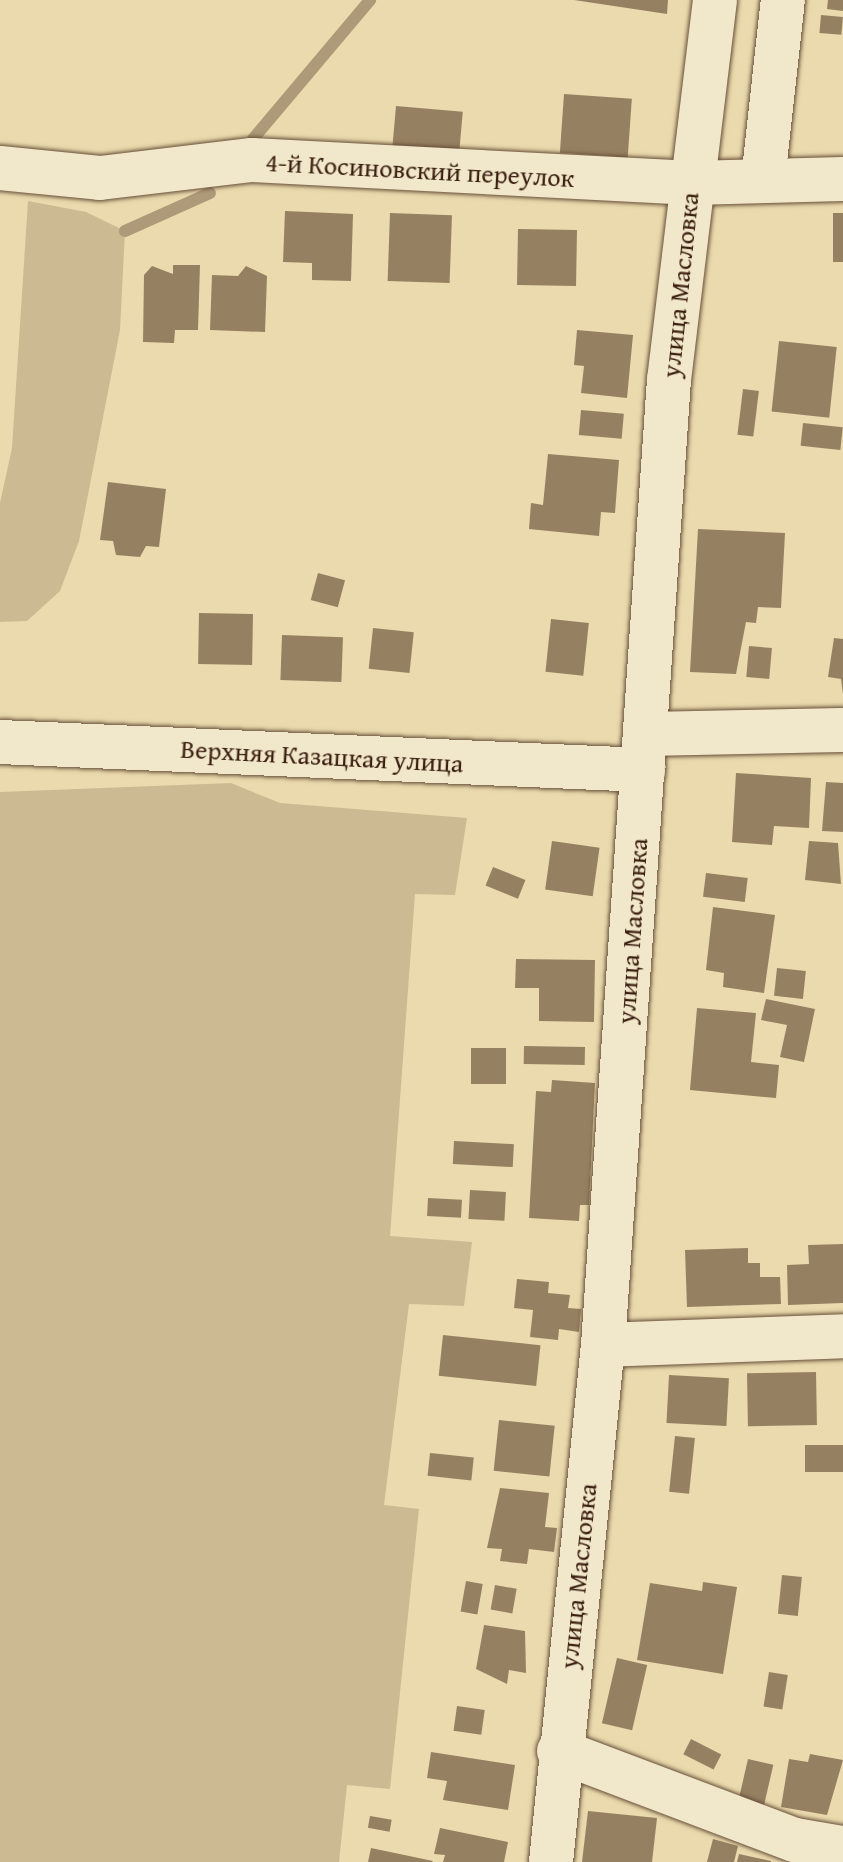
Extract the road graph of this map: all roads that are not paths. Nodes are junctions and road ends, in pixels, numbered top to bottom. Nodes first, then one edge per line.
1 (715, 0) edge
2 (783, 0) edge
3 (0, 168) edge
4 (843, 179) edge
5 (763, 180) junction
6 (692, 183) junction
7 (843, 730) edge
8 (0, 742) edge
9 (644, 752) junction
10 (843, 1336) edge
11 (603, 1345) junction
12 (559, 1751) junction
13 (843, 1848) edge
14 (551, 1862) edge

1 - 6 street, улица Масловка
2 - 5 street
3 - 6 street, 4-й Косиновский переулок
4 - 5 street, 4-й Косиновский переулок
5 - 6 street, 4-й Косиновский переулок
6 - 9 street, улица Масловка
7 - 9 street, Верхняя Казацкая улица
8 - 9 street, Верхняя Казацкая улица
9 - 11 street, улица Масловка
10 - 11 street
11 - 12 street, улица Масловка
12 - 13 street
12 - 14 street, улица Масловка

